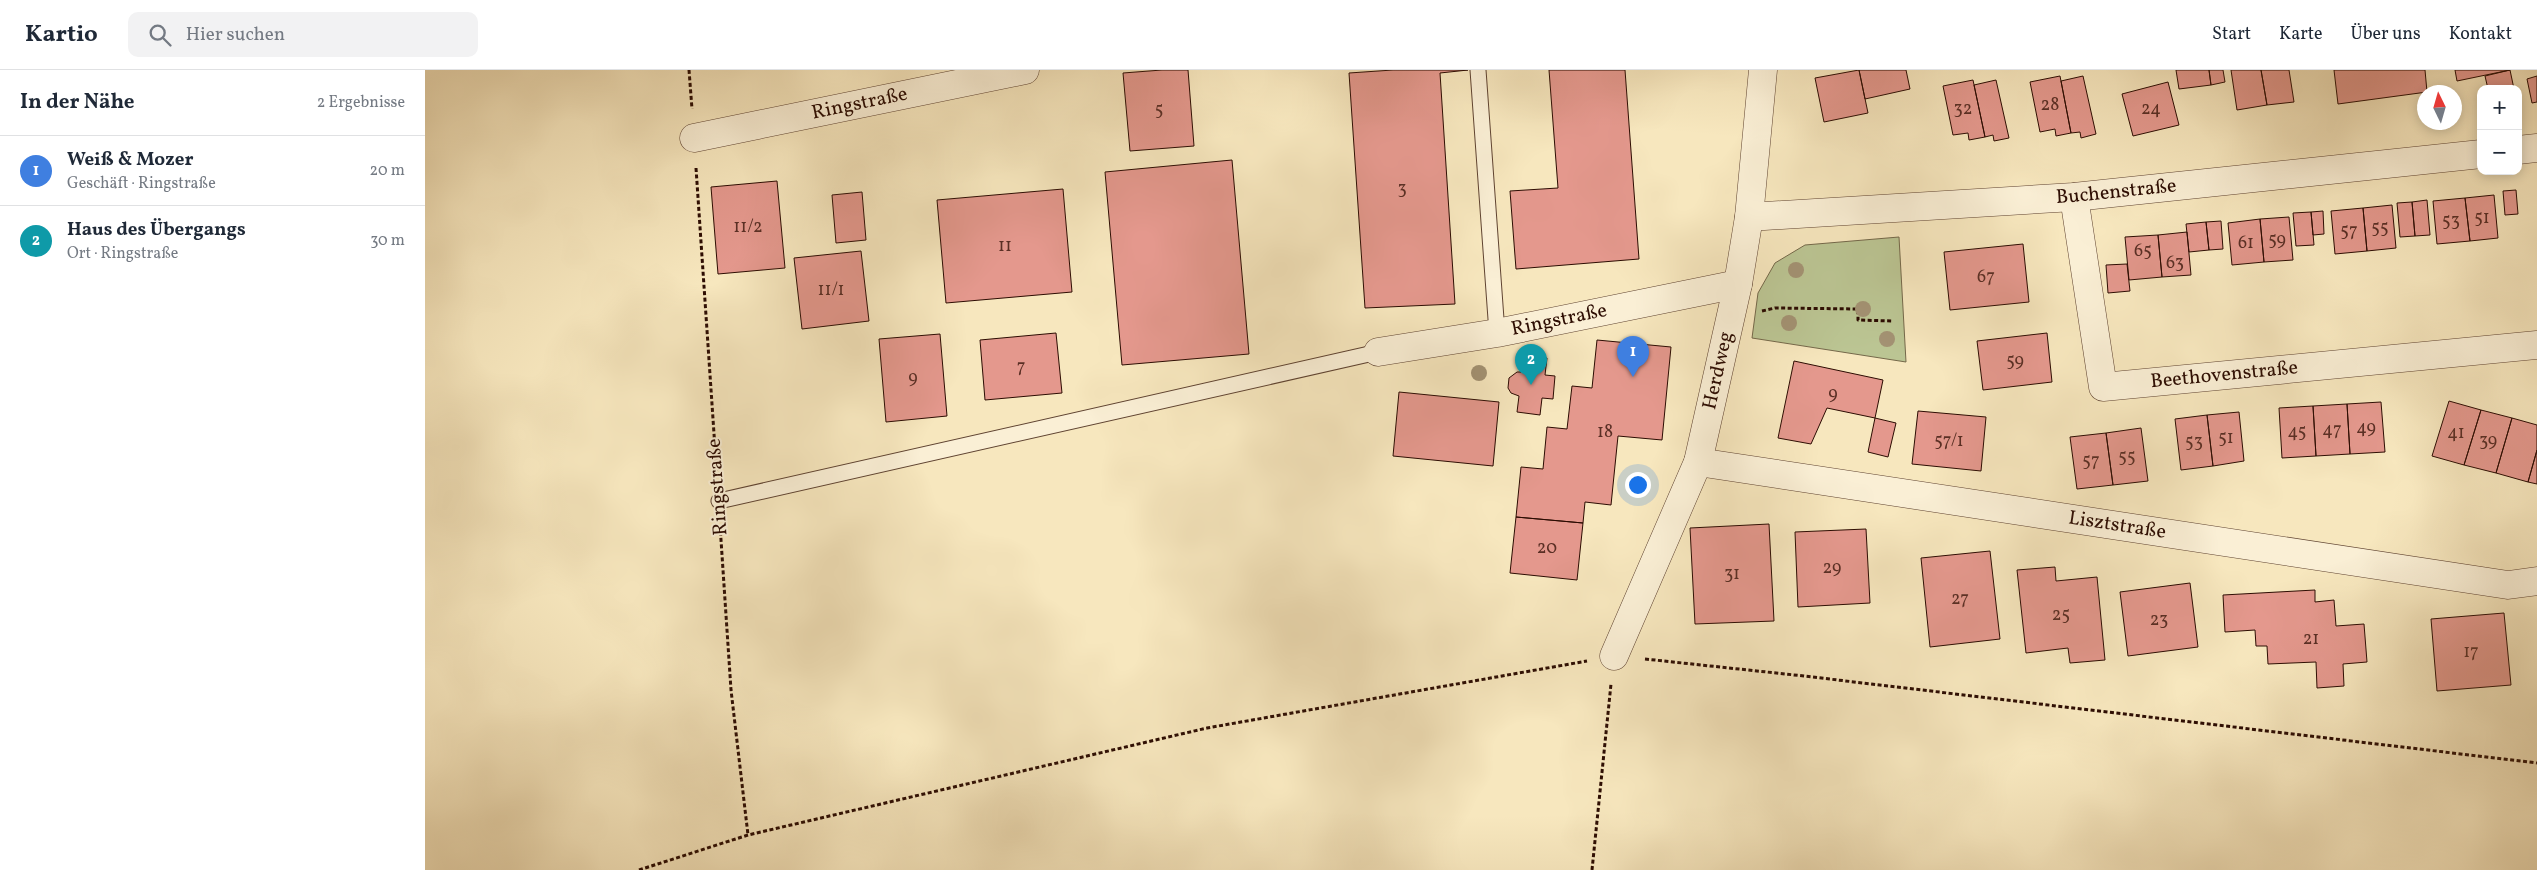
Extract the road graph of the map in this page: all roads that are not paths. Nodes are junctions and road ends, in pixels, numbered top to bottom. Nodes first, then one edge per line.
1 (1025, 70) edge
2 (1478, 70) edge
3 (1763, 70) edge
4 (695, 138) road end
5 (2537, 148) edge
6 (2522, 150) edge
7 (2477, 154) edge
8 (2074, 197) junction
9 (1749, 217) junction
10 (1738, 284) junction
11 (1497, 333) junction
12 (2537, 345) edge
13 (1378, 352) joint
14 (1697, 462) junction
15 (719, 501) road end
16 (2537, 581) edge
17 (1614, 656) road end

1 - 4 street, Ringstraße
2 - 11 lane
3 - 9 street, Herdweg
5 - 6 street
7 - 8 street, Buchenstraße
8 - 9 street, Buchenstraße
8 - 12 street, Beethovenstraße
9 - 10 street, Herdweg
10 - 11 street, Ringstraße
10 - 14 street, Herdweg
11 - 13 street, Ringstraße
13 - 15 lane
14 - 16 street, Lisztstraße
14 - 17 street, Herdweg

